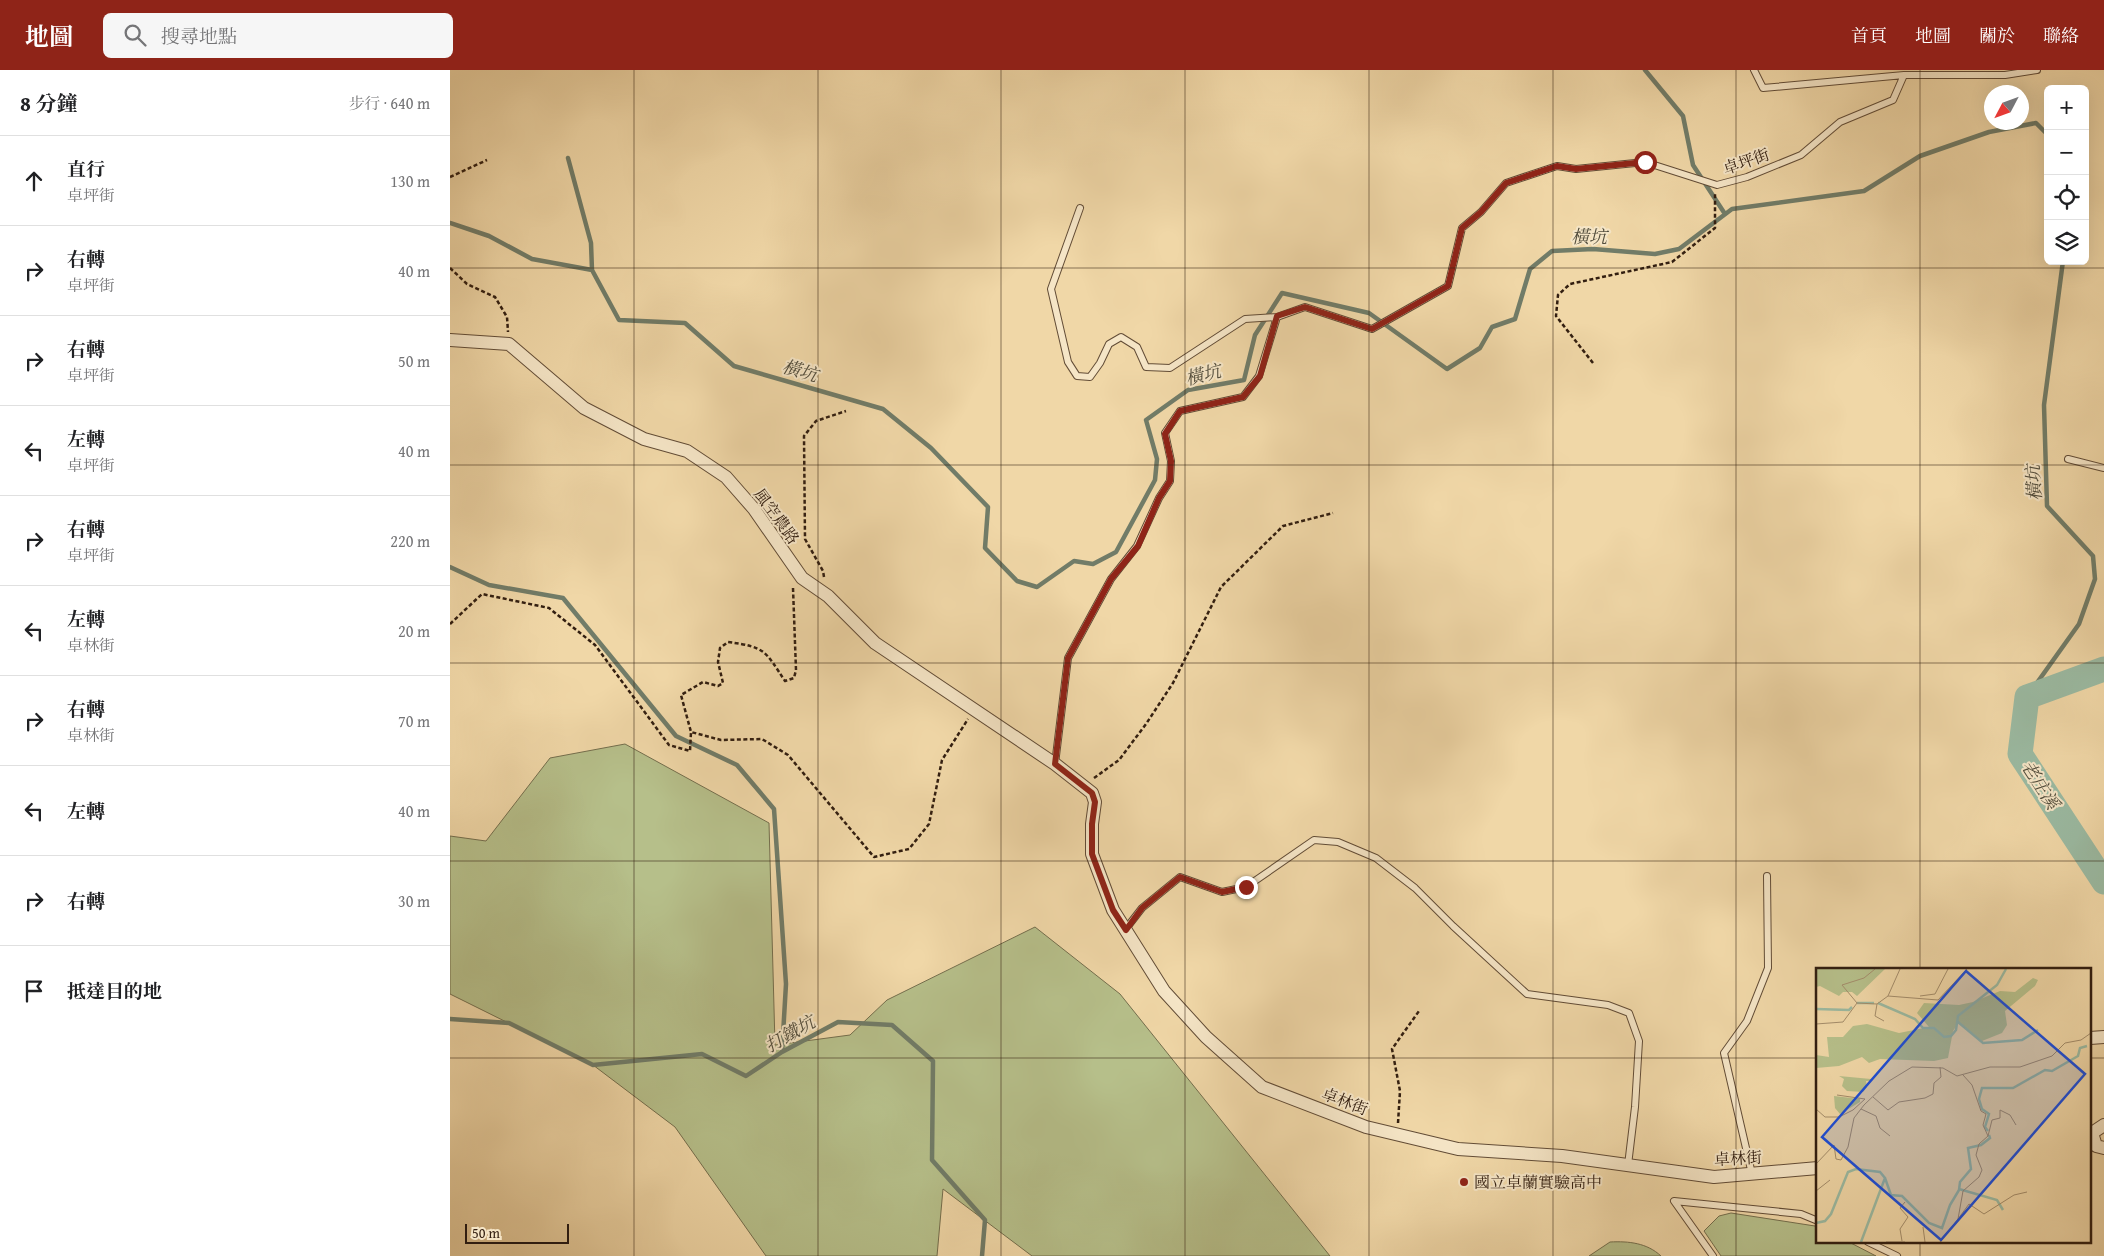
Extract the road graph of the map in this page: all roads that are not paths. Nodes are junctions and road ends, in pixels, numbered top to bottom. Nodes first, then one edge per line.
1 (1754, 70) edge
2 (2037, 70) edge
3 (1904, 75) junction
4 (1080, 208) dead end
5 (1277, 316) junction
6 (450, 340) edge
7 (2068, 459) dead end
8 (2104, 468) edge
9 (1055, 764) junction
10 (1767, 876) dead end
11 (1126, 930) junction
12 (2104, 1125) edge
13 (2104, 1148) edge
14 (1628, 1165) junction
15 (1816, 1168) edge
16 (1752, 1174) junction
17 (1816, 1220) edge
18 (1872, 1244) edge
19 (1713, 1256) edge
20 (1897, 1256) edge

1 - 3 lane
2 - 3 lane
3 - 5 lane, 卓坪街
4 - 5 lane, 卓坪街
5 - 9 lane
6 - 9 street, 風空農路
7 - 8 lane
9 - 11 street, 卓林街
10 - 16 lane
11 - 14 street, 卓林街
11 - 14 lane
12 - 13 street
14 - 16 street, 卓林街
15 - 16 street, 卓林街
17 - 19 lane
18 - 20 lane

